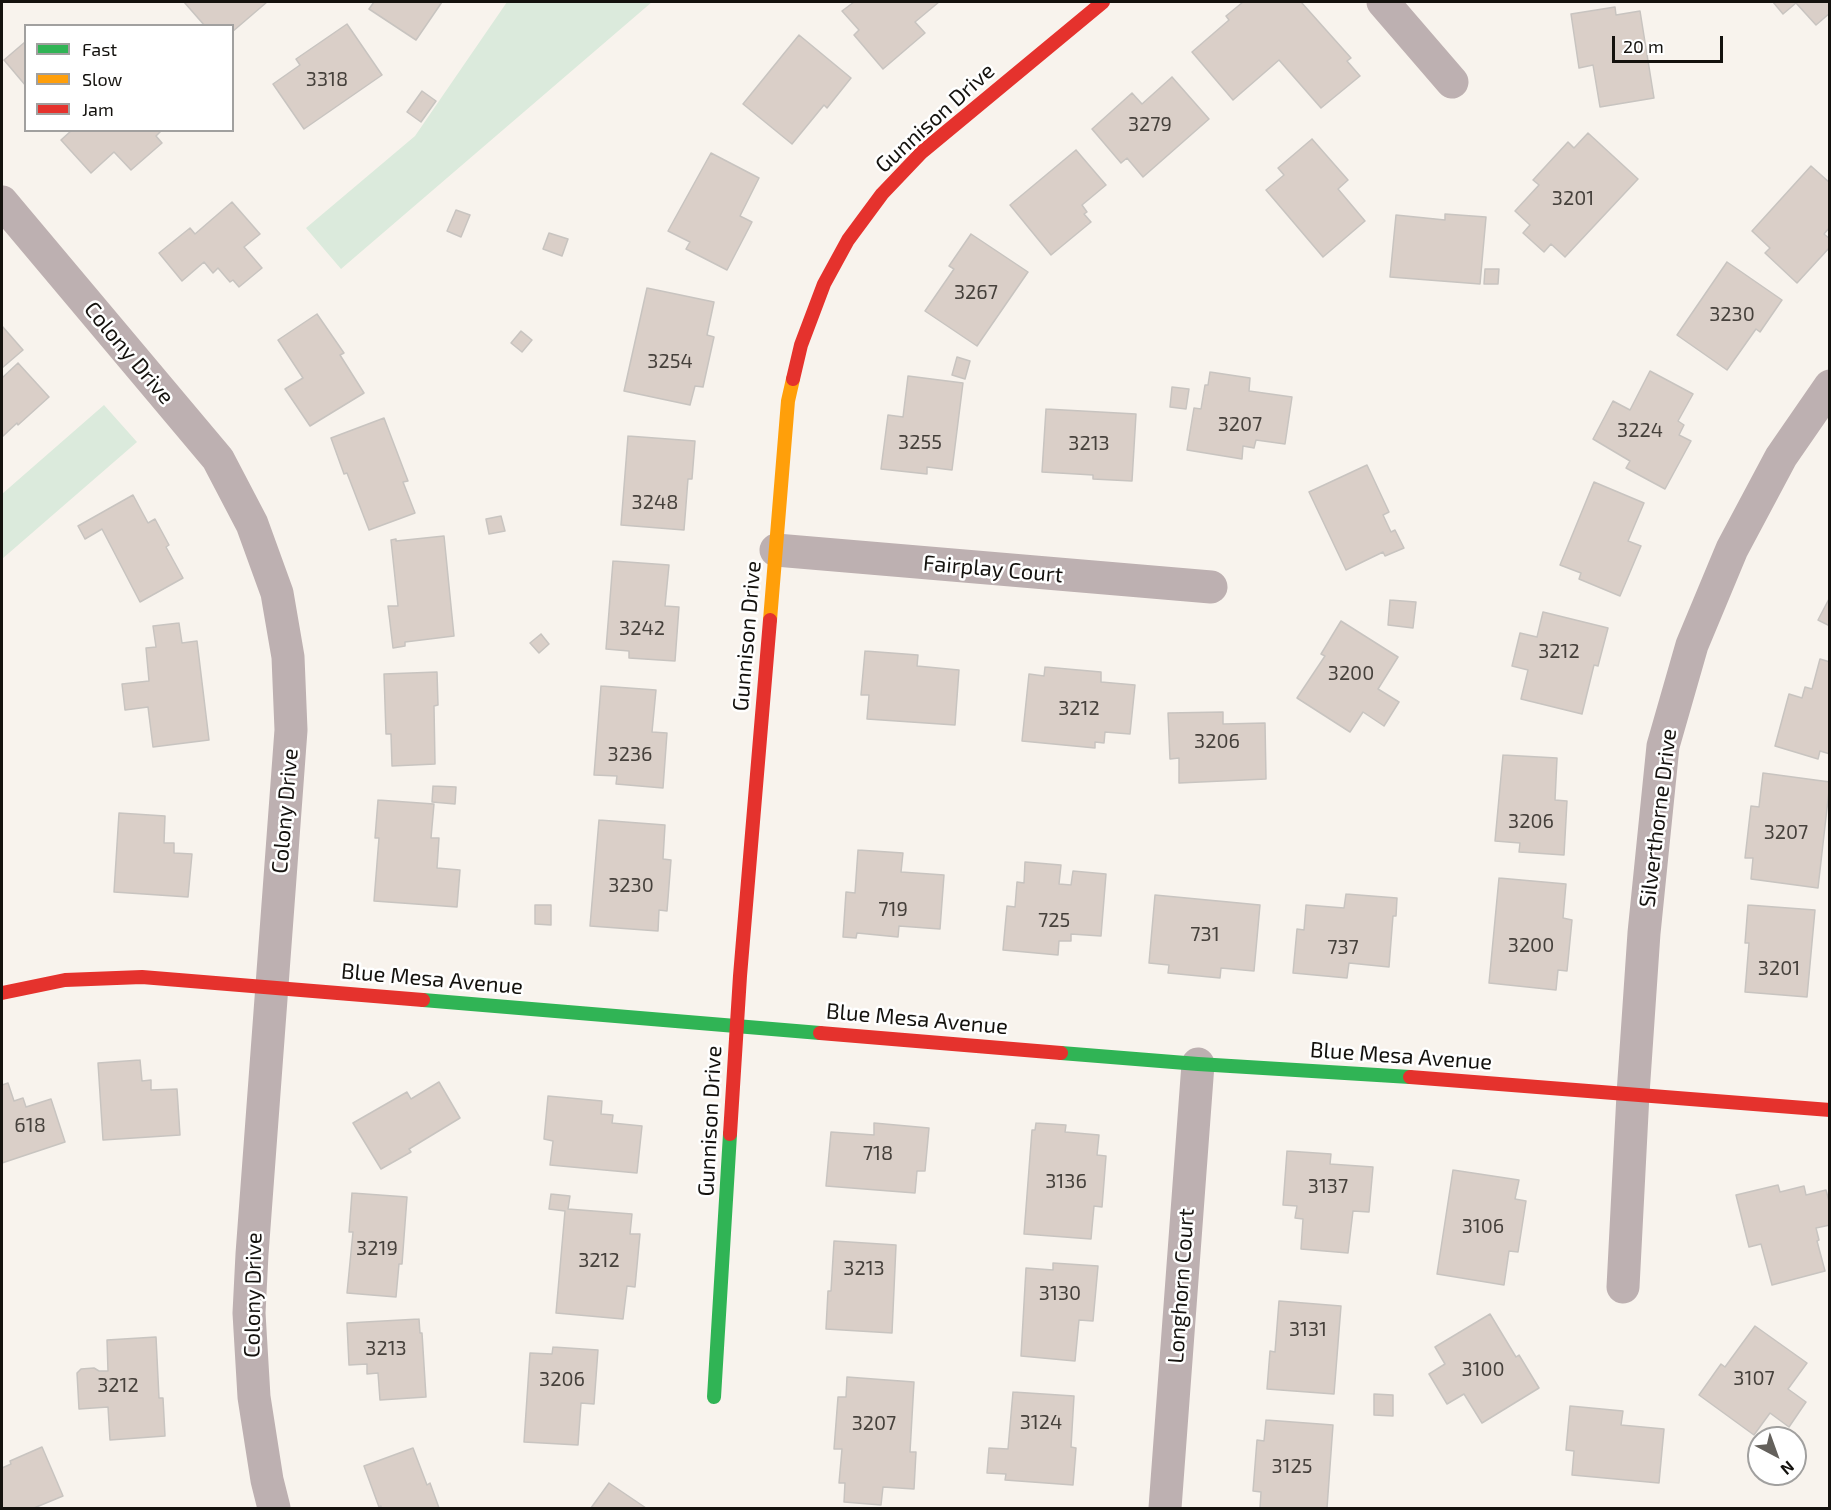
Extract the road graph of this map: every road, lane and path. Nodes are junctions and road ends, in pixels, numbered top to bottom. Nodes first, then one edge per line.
1 (1103, 2) edge
2 (1383, 2) edge
3 (1452, 82) dead end
4 (2, 203) edge
5 (1830, 386) edge
6 (776, 550) junction
7 (1211, 587) dead end
8 (271, 987) junction
9 (2, 993) edge
10 (736, 1026) junction
11 (1198, 1064) junction
12 (1633, 1094) junction
13 (1830, 1110) edge
14 (1623, 1287) dead end
15 (714, 1397) dead end
16 (274, 1509) edge
17 (1165, 1509) edge

1 - 6 street, Gunnison Drive
2 - 3 street
4 - 8 street, Colony Drive
5 - 12 street, Silverthorne Drive
6 - 7 street, Fairplay Court
6 - 10 street, Gunnison Drive
8 - 9 street, Blue Mesa Avenue
8 - 10 street, Blue Mesa Avenue
8 - 16 street, Colony Drive
10 - 11 street, Blue Mesa Avenue
10 - 15 street, Gunnison Drive
11 - 12 street, Blue Mesa Avenue
11 - 17 street, Longhorn Court
12 - 13 street, Blue Mesa Avenue
12 - 14 street, Silverthorne Drive

